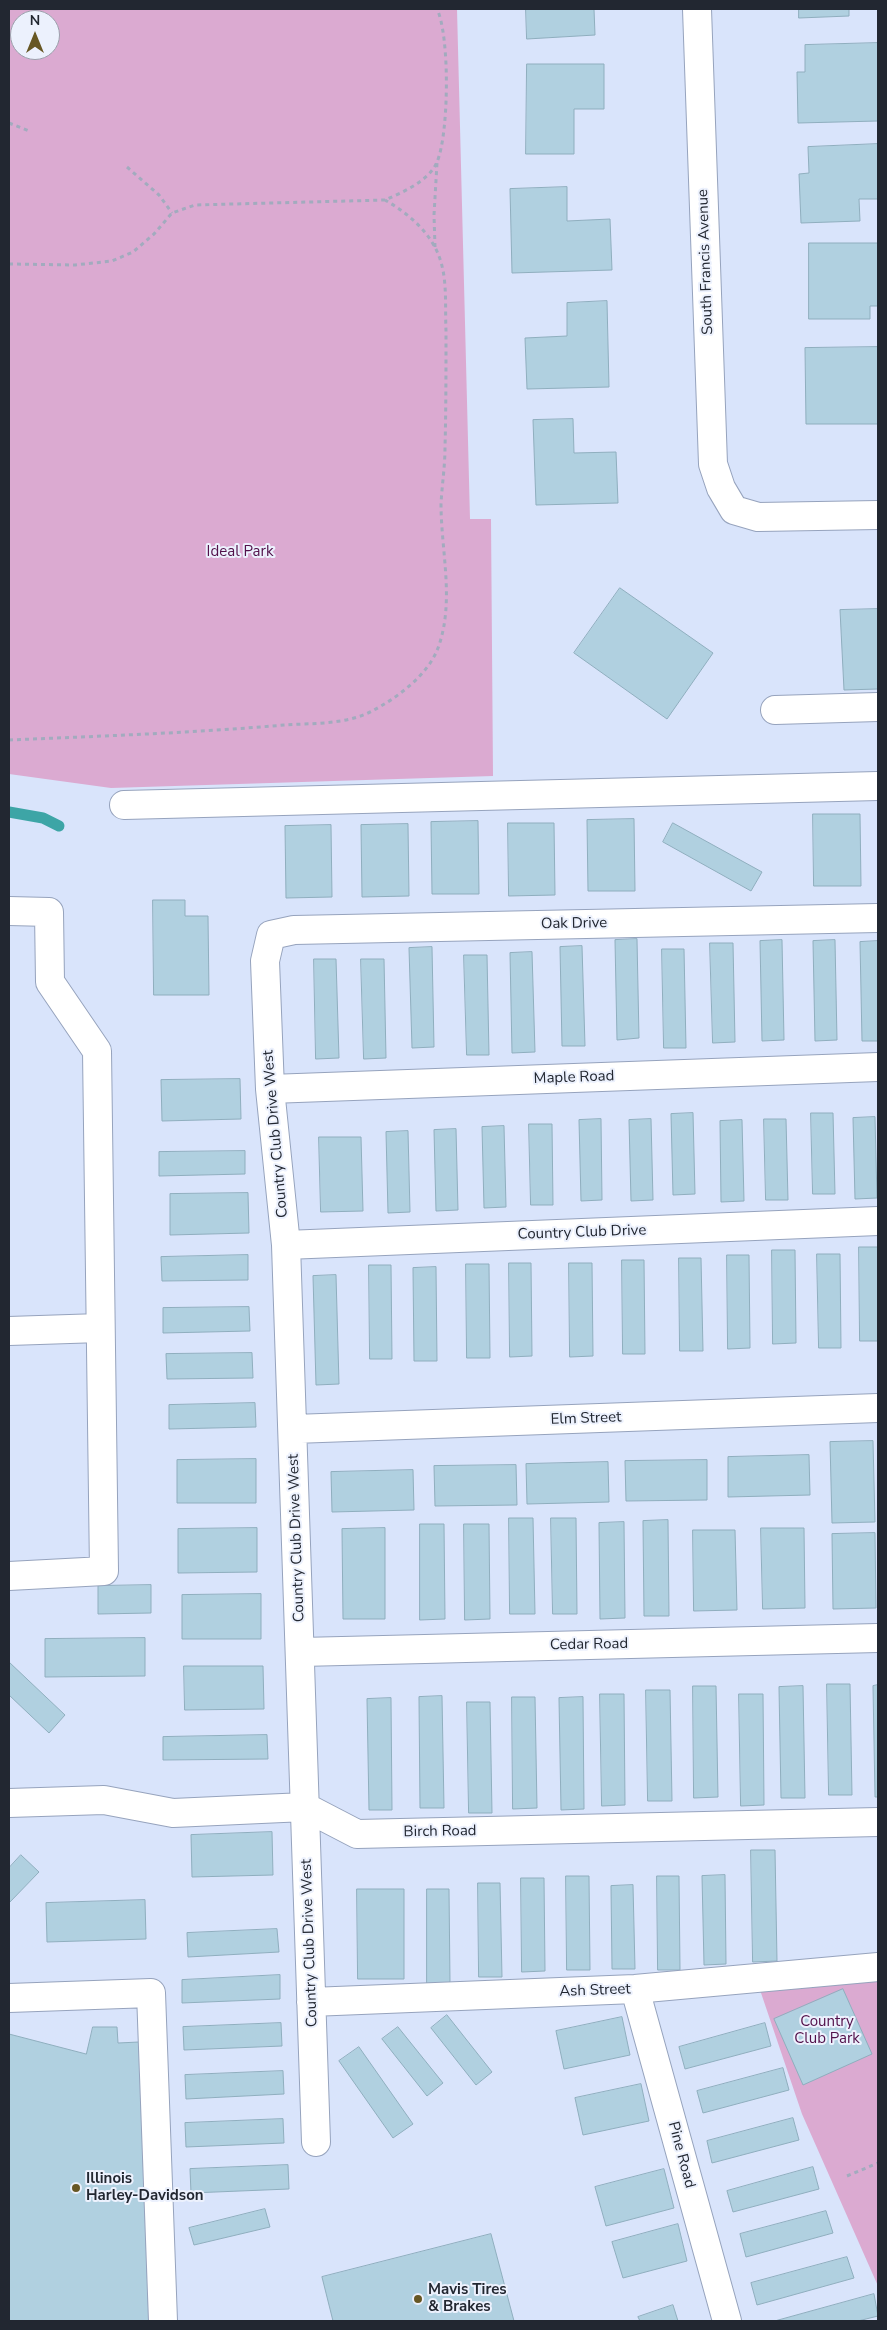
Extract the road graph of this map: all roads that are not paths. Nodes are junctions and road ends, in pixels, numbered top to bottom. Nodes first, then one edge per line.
1 (697, 9) edge
2 (878, 515) edge
3 (878, 707) edge
4 (775, 710) dead end
5 (878, 786) edge
6 (124, 805) dead end
7 (9, 911) edge
8 (878, 918) edge
9 (271, 936) joint
10 (878, 1067) edge
11 (270, 1090) junction
12 (878, 1221) edge
13 (286, 1245) junction
14 (100, 1328) junction
15 (9, 1331) edge
16 (878, 1408) edge
17 (294, 1429) junction
18 (9, 1576) edge
19 (878, 1638) edge
20 (300, 1652) junction
21 (9, 1803) edge
22 (305, 1807) junction
23 (878, 1822) edge
24 (878, 1968) edge
25 (635, 1989) junction
26 (9, 1998) edge
27 (311, 2002) junction
28 (316, 2142) dead end
29 (164, 2321) edge
30 (727, 2321) edge

1 - 2 street, South Francis Avenue
3 - 4 street
5 - 6 street
7 - 14 street
8 - 9 street, Oak Drive
9 - 11 street, Country Club Drive West
10 - 11 street, Maple Road
11 - 13 street, Country Club Drive West
12 - 13 street, Country Club Drive
13 - 17 street, Country Club Drive West
14 - 15 street
14 - 18 street
16 - 17 street, Elm Street
17 - 20 street, Country Club Drive West
19 - 20 street, Cedar Road
20 - 22 street, Country Club Drive West
21 - 22 street
22 - 23 street, Birch Road
22 - 27 street, Country Club Drive West
24 - 25 street, Ash Street
25 - 27 street, Ash Street
25 - 30 street, Pine Road
26 - 29 street
27 - 28 street, Country Club Drive West

